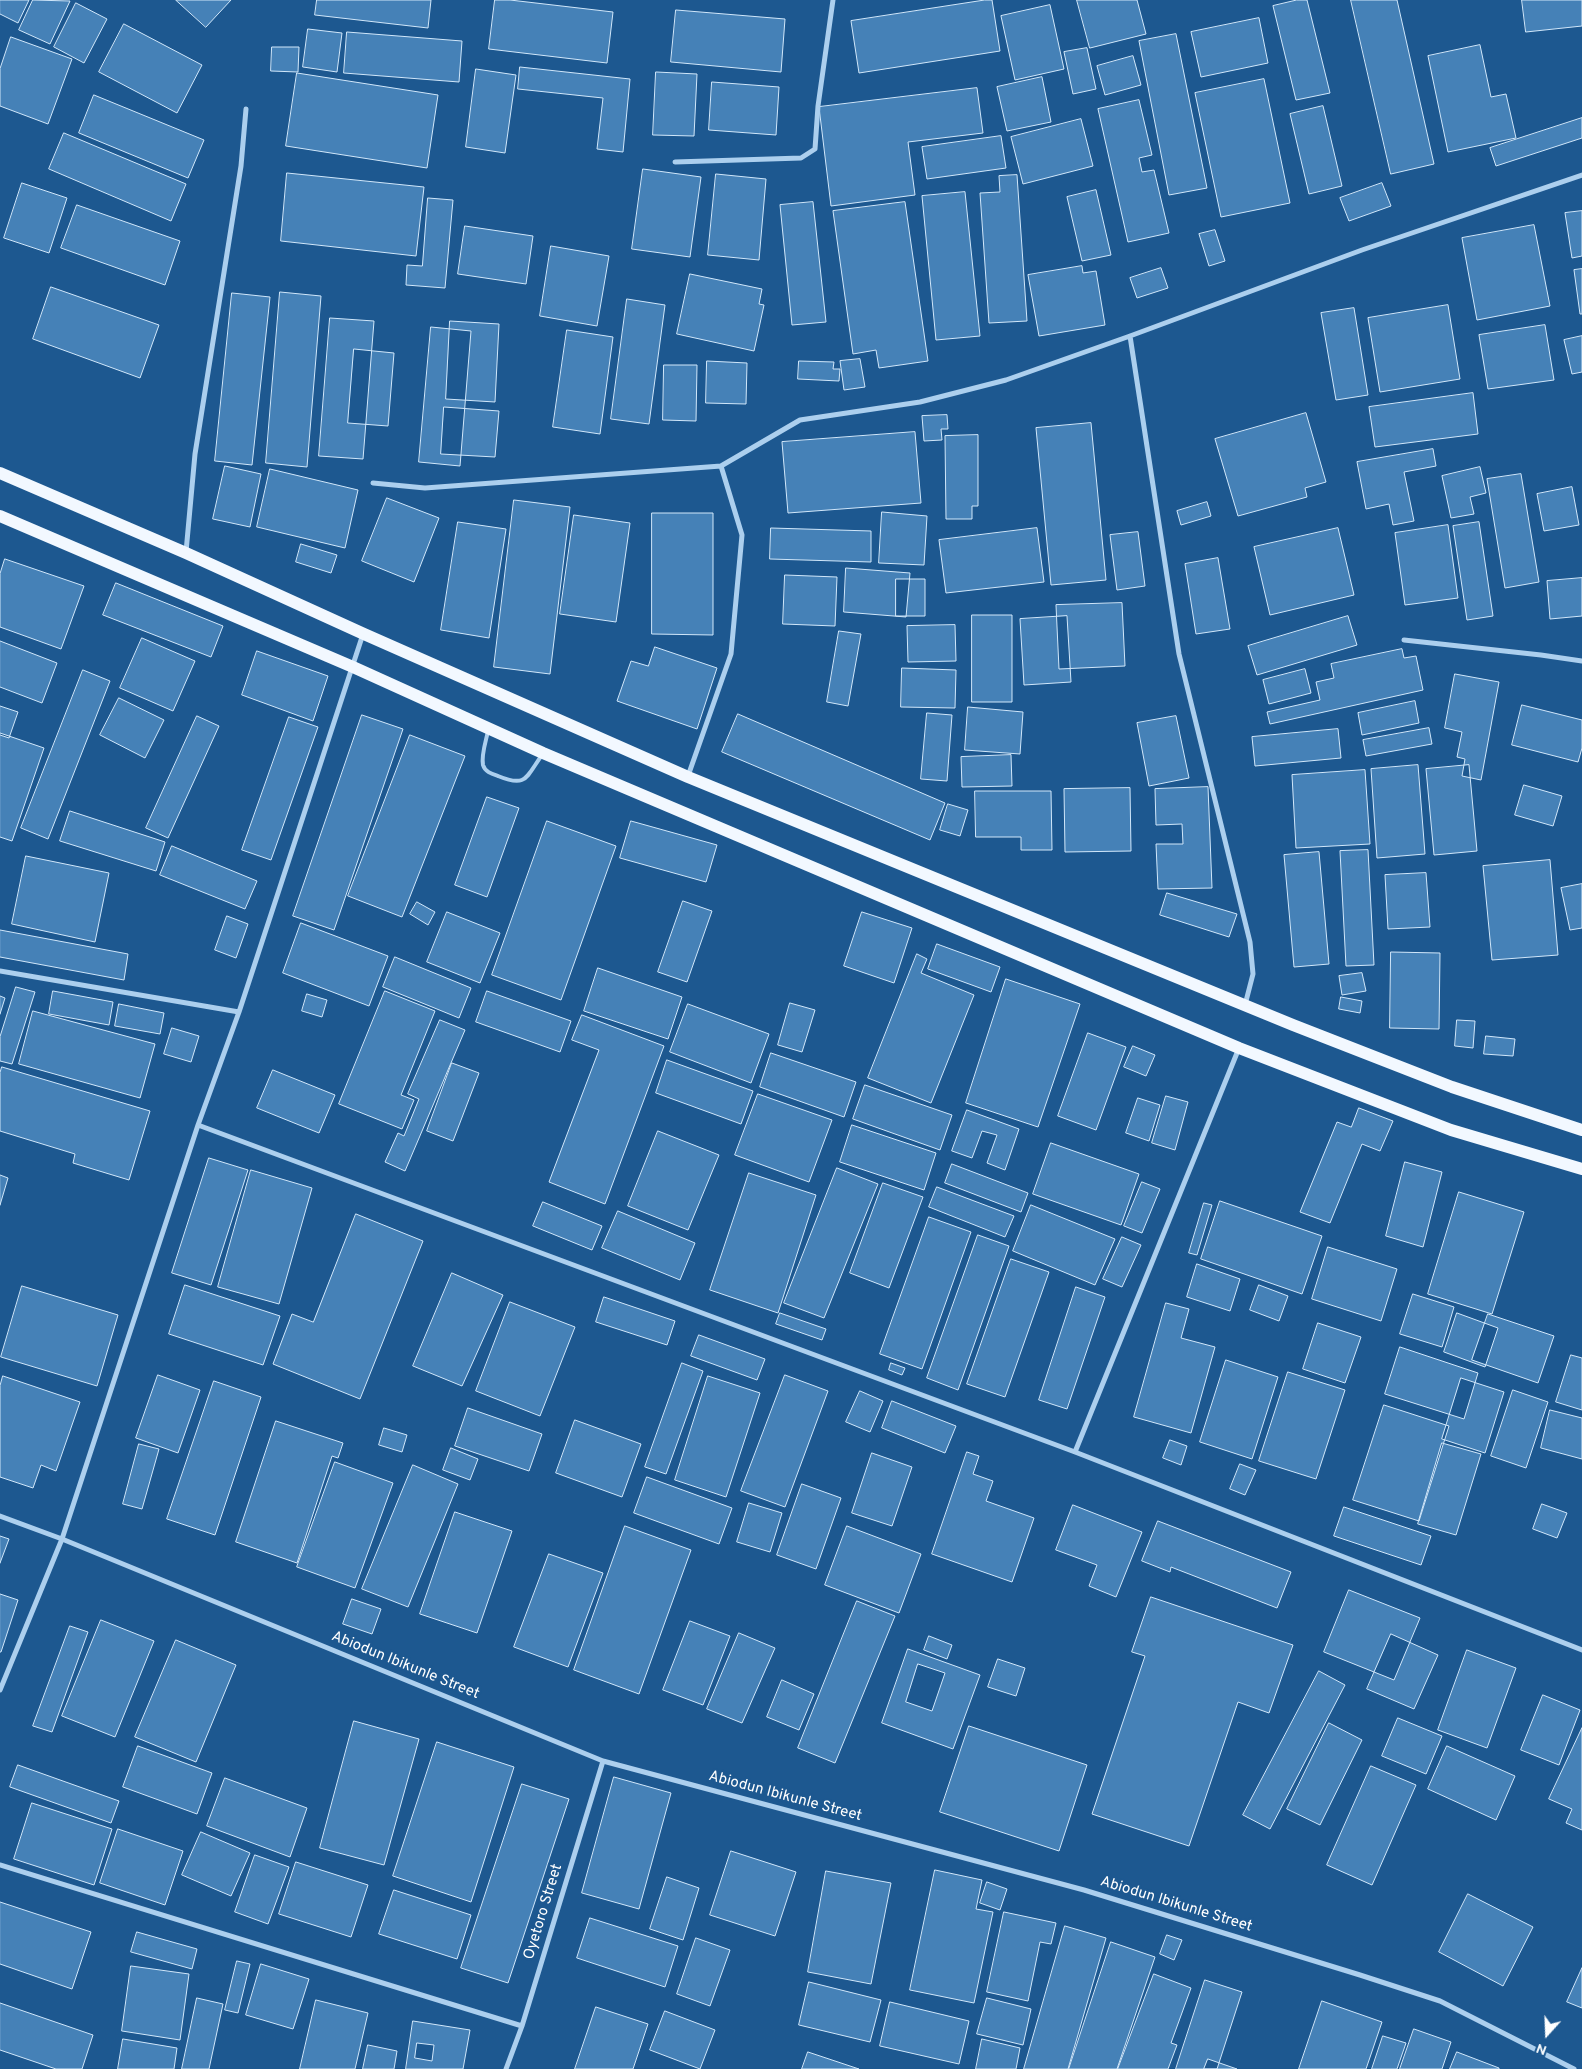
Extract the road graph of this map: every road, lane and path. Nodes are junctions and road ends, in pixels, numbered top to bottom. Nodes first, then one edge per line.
1 (833, 0) edge
2 (246, 109) dead end
3 (675, 162) dead end
4 (1582, 175) edge
5 (1130, 336) junction
6 (720, 466) junction
7 (0, 472) edge
8 (373, 483) dead end
9 (0, 516) edge
10 (186, 553) junction
11 (364, 634) junction
12 (1404, 640) dead end
13 (1582, 662) edge
14 (353, 667) junction
15 (489, 728) junction
16 (543, 753) junction
17 (688, 777) junction
18 (0, 971) edge
19 (1245, 1005) junction
20 (240, 1012) junction
21 (1239, 1048) junction
22 (198, 1126) junction
23 (1582, 1130) edge
24 (1582, 1169) edge
25 (1075, 1452) junction
26 (0, 1516) edge
27 (62, 1539) junction
28 (1582, 1650) edge
29 (0, 1690) edge
30 (603, 1761) junction
31 (0, 1864) edge
32 (522, 2026) junction
33 (506, 2069) edge
34 (1574, 2069) edge

1 - 3 street
2 - 10 street
4 - 5 street
5 - 6 street
5 - 19 street
6 - 8 street
6 - 17 street
7 - 10 main road
9 - 14 main road
10 - 11 main road
11 - 14 street
11 - 17 main road
12 - 13 street
14 - 15 main road
14 - 20 street
15 - 16 main road
15 - 16 lane
16 - 21 main road
17 - 19 main road
18 - 20 street
19 - 23 main road
20 - 22 street
21 - 24 main road
21 - 25 street
22 - 25 street
22 - 27 street
25 - 28 street
26 - 27 street, Abiodun Ibikunle Street
27 - 29 street
27 - 30 street, Abiodun Ibikunle Street
30 - 32 street, Oyetoro Street
30 - 34 street, Abiodun Ibikunle Street
31 - 32 street
32 - 33 street, Oyetoro Street

